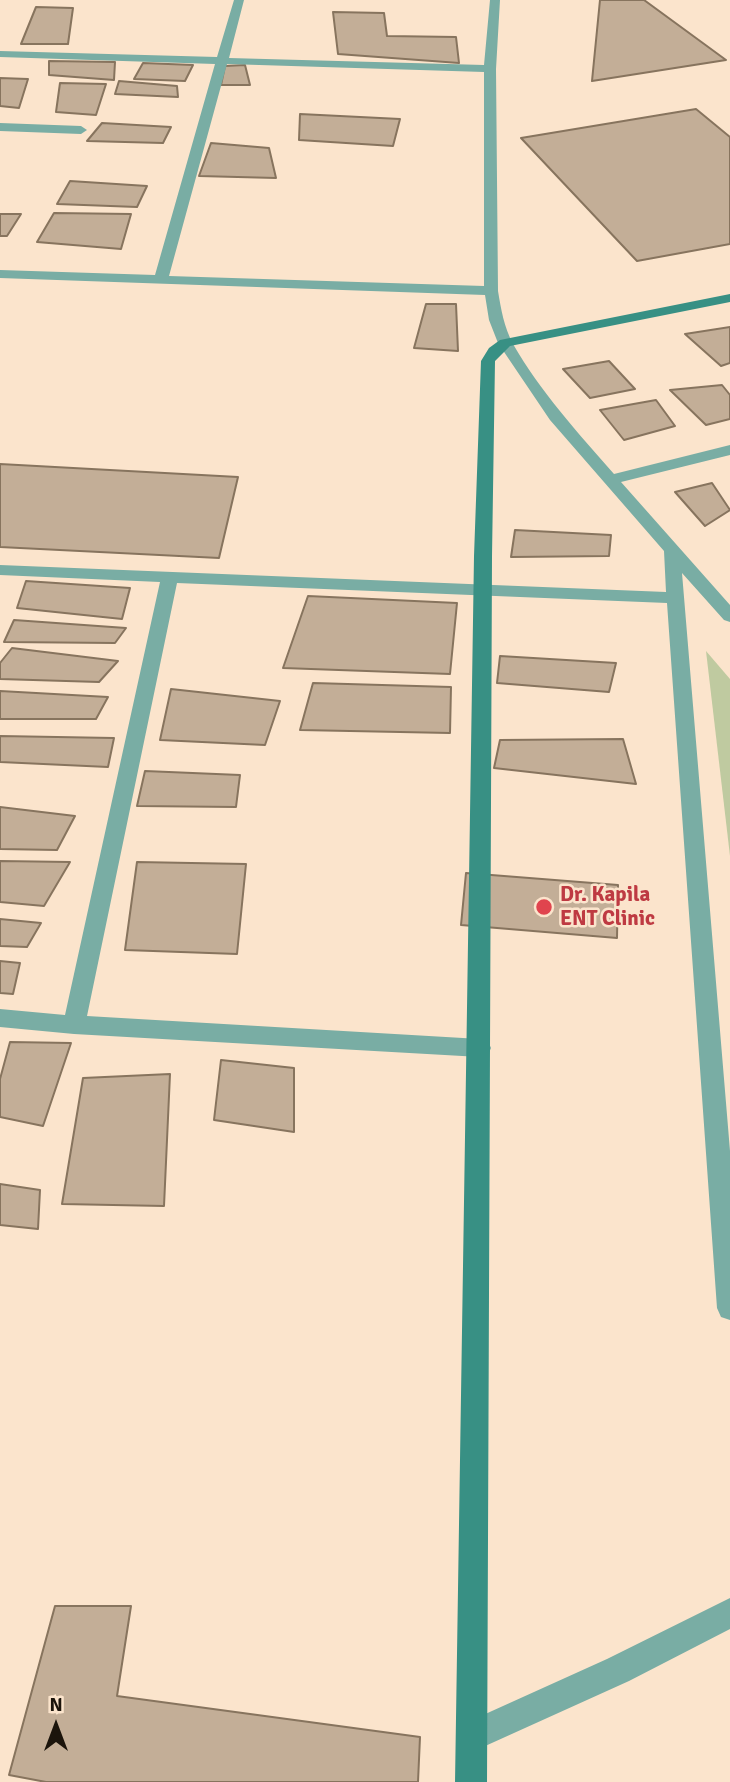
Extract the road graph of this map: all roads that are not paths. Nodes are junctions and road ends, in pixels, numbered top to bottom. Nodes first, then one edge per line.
1 (239, 0) edge
2 (495, 0) edge
3 (0, 54) edge
4 (221, 60) junction
5 (490, 69) junction
6 (0, 127) edge
7 (81, 130) dead end
8 (0, 274) edge
9 (161, 280) junction
10 (491, 291) junction
11 (730, 298) edge
12 (505, 343) junction
13 (730, 450) edge
14 (612, 479) junction
15 (672, 549) junction
16 (0, 570) edge
17 (170, 576) junction
18 (483, 592) junction
19 (676, 598) junction
20 (730, 616) edge
21 (0, 1018) edge
22 (74, 1025) junction
23 (480, 1048) junction
24 (726, 1182) edge
25 (730, 1308) edge
26 (730, 1613) edge
27 (472, 1735) junction
28 (471, 1782) edge

1 - 4 street
2 - 5 street
3 - 4 street
4 - 5 street
4 - 9 street
5 - 10 street
6 - 7 street
8 - 9 street
9 - 10 street
10 - 12 street
11 - 12 street
12 - 14 street
12 - 18 street
13 - 14 street
14 - 15 street
15 - 19 street
15 - 20 street
16 - 17 street
17 - 18 street
17 - 22 street
18 - 19 street
18 - 23 street
19 - 24 street
21 - 22 street
22 - 23 street
23 - 27 street
24 - 25 street
26 - 27 street
27 - 28 street

